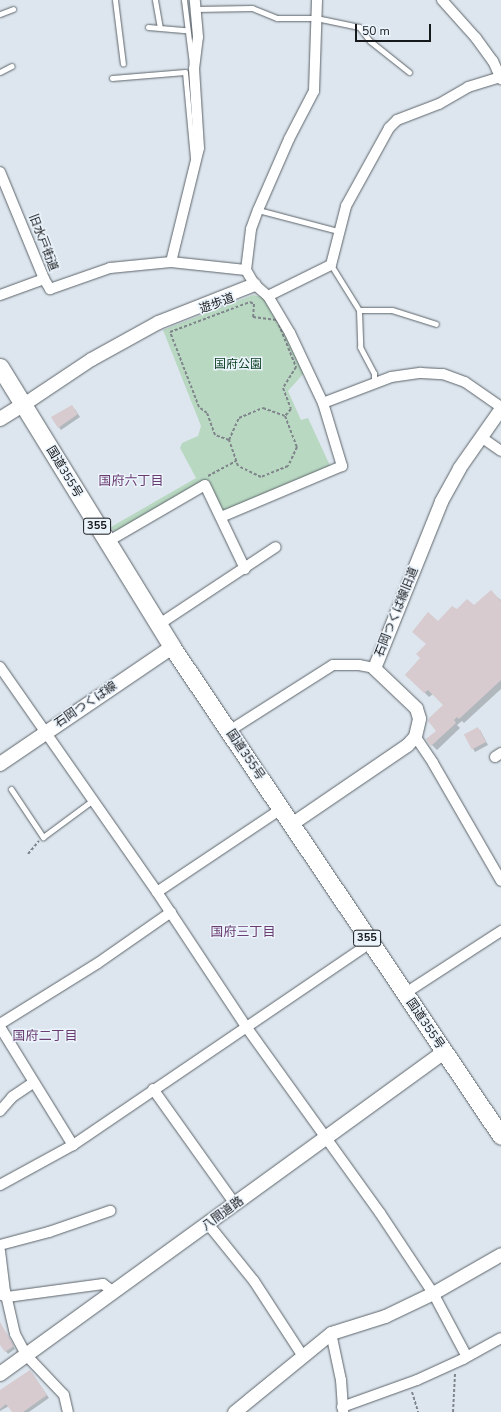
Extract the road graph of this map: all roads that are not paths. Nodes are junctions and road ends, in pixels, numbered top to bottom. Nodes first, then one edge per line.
1 (115, 0) edge
2 (155, 0) edge
3 (184, 0) edge
4 (317, 0) edge
5 (442, 0) edge
6 (195, 5) edge
7 (14, 9) dead end
8 (0, 14) edge
9 (316, 18) junction
10 (148, 27) dead end
11 (160, 27) junction
12 (186, 30) junction
13 (123, 64) dead end
14 (12, 66) dead end
15 (194, 69) junction
16 (0, 72) edge
17 (409, 72) dead end
18 (112, 78) dead end
19 (501, 78) edge
20 (196, 168) junction
21 (0, 172) edge
22 (258, 210) junction
23 (338, 231) junction
24 (171, 262) junction
25 (331, 265) junction
26 (246, 270) junction
27 (44, 280) junction
28 (254, 284) junction
29 (0, 295) edge
30 (268, 296) junction
31 (359, 310) junction
32 (436, 324) dead end
33 (0, 367) edge
34 (374, 383) junction
35 (324, 403) junction
36 (22, 405) junction
37 (501, 408) edge
38 (0, 419) edge
39 (481, 437) junction
40 (501, 451) edge
41 (221, 517) junction
42 (107, 542) junction
43 (276, 547) dead end
44 (245, 569) junction
45 (158, 626) junction
46 (172, 647) junction
47 (0, 667) edge
48 (374, 668) junction
49 (229, 731) junction
50 (45, 733) junction
51 (415, 736) junction
52 (0, 764) edge
53 (11, 789) dead end
54 (93, 800) junction
55 (281, 809) junction
56 (291, 824) junction
57 (501, 881) edge
58 (157, 892) junction
59 (170, 912) junction
60 (501, 931) edge
61 (370, 943) junction
62 (404, 994) junction
63 (0, 1024) edge
64 (0, 1027) edge
65 (246, 1028) junction
66 (444, 1052) junction
67 (33, 1083) junction
68 (153, 1089) junction
69 (0, 1111) edge
70 (501, 1136) edge
71 (327, 1137) junction
72 (72, 1145) junction
73 (0, 1185) edge
74 (235, 1204) junction
75 (110, 1211) dead end
76 (208, 1224) junction
77 (0, 1245) edge
78 (0, 1251) edge
79 (501, 1254) edge
80 (114, 1292) junction
81 (433, 1293) junction
82 (4, 1296) edge
83 (331, 1334) junction
84 (501, 1338) edge
85 (26, 1355) junction
86 (302, 1355) junction
87 (467, 1357) junction
88 (0, 1374) edge
89 (343, 1410) edge
90 (68, 1412) edge
91 (234, 1412) edge

1 - 13 lane
2 - 11 lane
3 - 12 lane
4 - 9 street
5 - 19 street
6 - 9 lane
6 - 15 street
7 - 8 lane
9 - 17 lane
9 - 22 street
10 - 11 lane
11 - 12 lane
12 - 15 lane
14 - 16 lane
15 - 20 street
18 - 20 lane
19 - 23 street
20 - 24 street
21 - 27 street, 旧水戸街道
22 - 23 lane
22 - 26 street
23 - 25 street
24 - 26 street
24 - 27 street
25 - 30 street
25 - 31 lane
26 - 28 street
27 - 29 street, 旧水戸街道
28 - 30 street
28 - 36 street
30 - 35 street
31 - 32 lane
31 - 34 lane
33 - 36 highway, 国道355号 / 355
34 - 35 street
34 - 37 street
35 - 41 street
36 - 38 main road
36 - 42 highway, 国道355号 / 355
37 - 39 street, 石岡つくば線旧道
39 - 40 street
39 - 48 street, 石岡つくば線旧道
41 - 42 street
41 - 44 street
42 - 45 highway, 国道355号 / 355
43 - 44 street
44 - 45 street
45 - 46 highway, 国道355号 / 355
46 - 49 highway, 国道355号 / 355
46 - 50 main road, 石岡つくば線
47 - 50 street
48 - 49 street
48 - 51 street, 石岡つくば線旧道
49 - 55 highway, 国道355号 / 355
50 - 52 main road, 石岡つくば線
50 - 54 street
51 - 56 street
51 - 57 street
53 - 54 lane
54 - 58 street
55 - 56 highway, 国道355号 / 355
55 - 58 street
56 - 61 highway, 国道355号 / 355
58 - 59 street
59 - 63 street
59 - 65 street
60 - 62 street
61 - 62 highway, 国道355号 / 355
61 - 65 street
62 - 66 highway, 国道355号 / 355
64 - 67 street
65 - 68 street
65 - 71 street
66 - 70 highway, 国道355号 / 355
66 - 71 main road, 八間道路
67 - 69 street
67 - 72 street
68 - 72 street
68 - 74 street
71 - 74 main road, 八間道路
71 - 81 street
72 - 73 street
74 - 76 main road, 八間道路
75 - 77 street
76 - 80 main road, 八間道路
76 - 86 street
78 - 82 street
79 - 81 street
80 - 82 street
80 - 85 main road, 八間道路
81 - 83 street
81 - 87 street
82 - 85 street
83 - 86 street
83 - 89 street
84 - 87 street
85 - 88 main road, 八間道路
85 - 90 street
86 - 91 street
87 - 89 street

